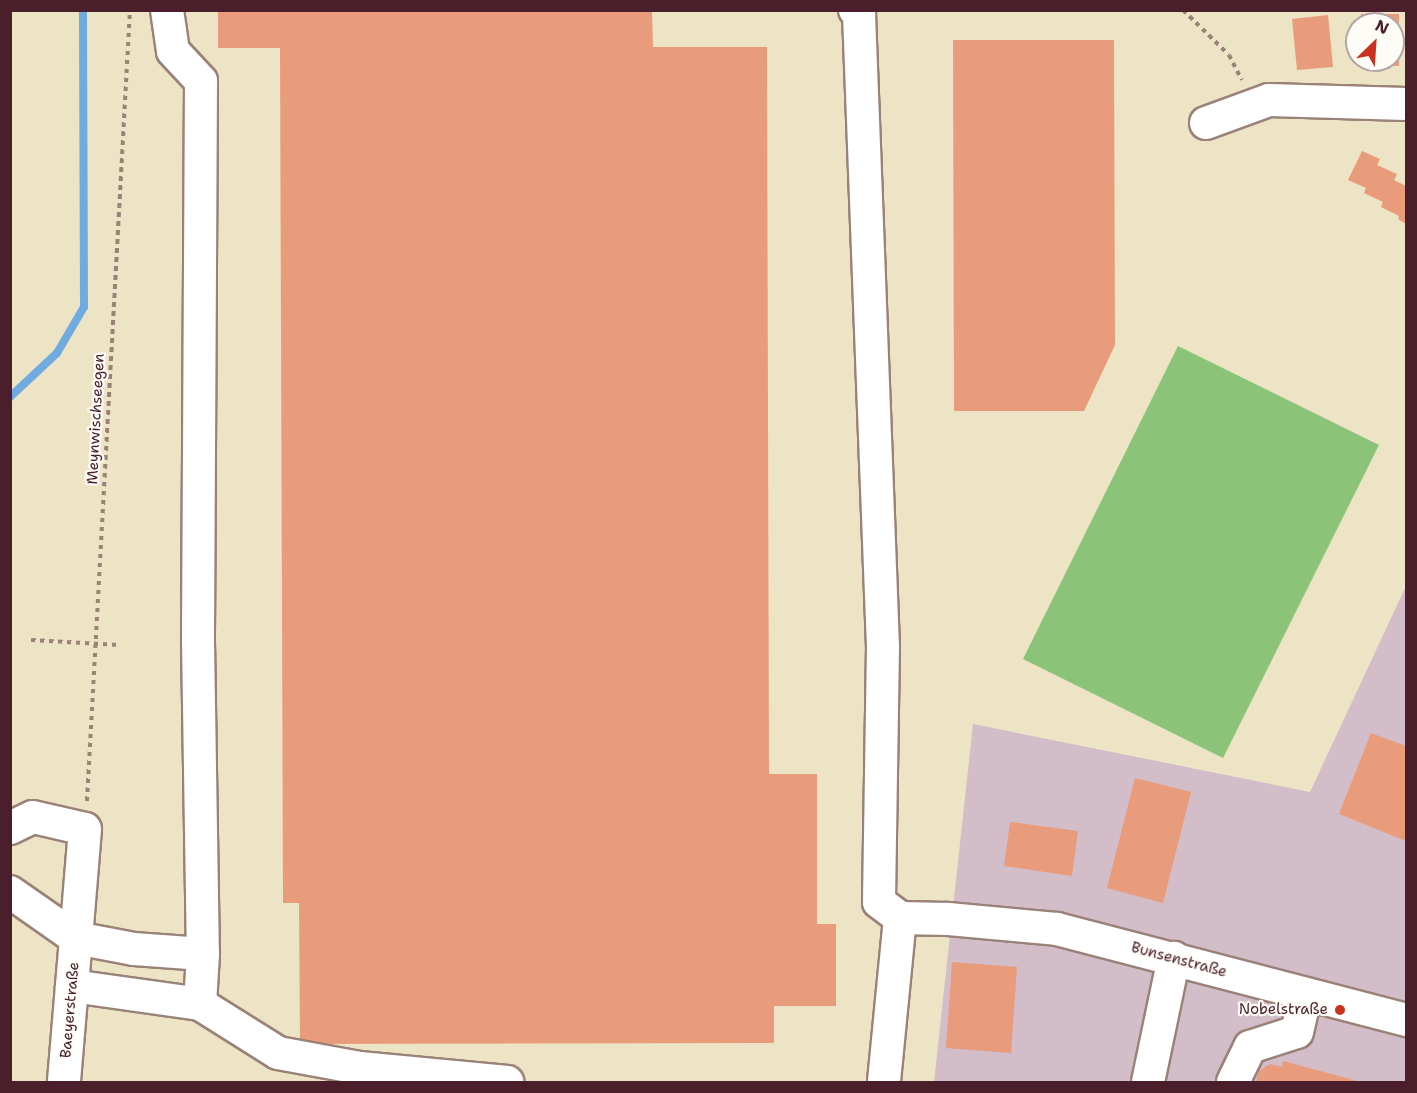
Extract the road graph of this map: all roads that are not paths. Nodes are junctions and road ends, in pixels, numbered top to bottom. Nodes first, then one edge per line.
1 (167, 10) edge
2 (855, 10) edge
3 (1407, 104) edge
4 (1206, 123) dead end
5 (10, 828) edge
6 (10, 892) edge
7 (900, 918) junction
8 (76, 938) junction
9 (203, 954) junction
10 (1174, 958) junction
11 (72, 986) junction
12 (1306, 994) junction
13 (200, 1004) junction
14 (1407, 1020) edge
15 (64, 1083) edge
16 (507, 1083) edge
17 (884, 1083) edge
18 (1148, 1083) edge
19 (1233, 1083) edge

1 - 9 street
2 - 7 street
3 - 4 street
5 - 8 street, Baeyerstraße
6 - 8 street
7 - 10 street, Bunsenstraße
7 - 17 street
8 - 9 street
8 - 11 street, Baeyerstraße
9 - 13 street
10 - 12 street, Bunsenstraße
10 - 18 street
11 - 13 street
11 - 15 street, Baeyerstraße
12 - 14 street, Bunsenstraße
12 - 19 street
13 - 16 street

